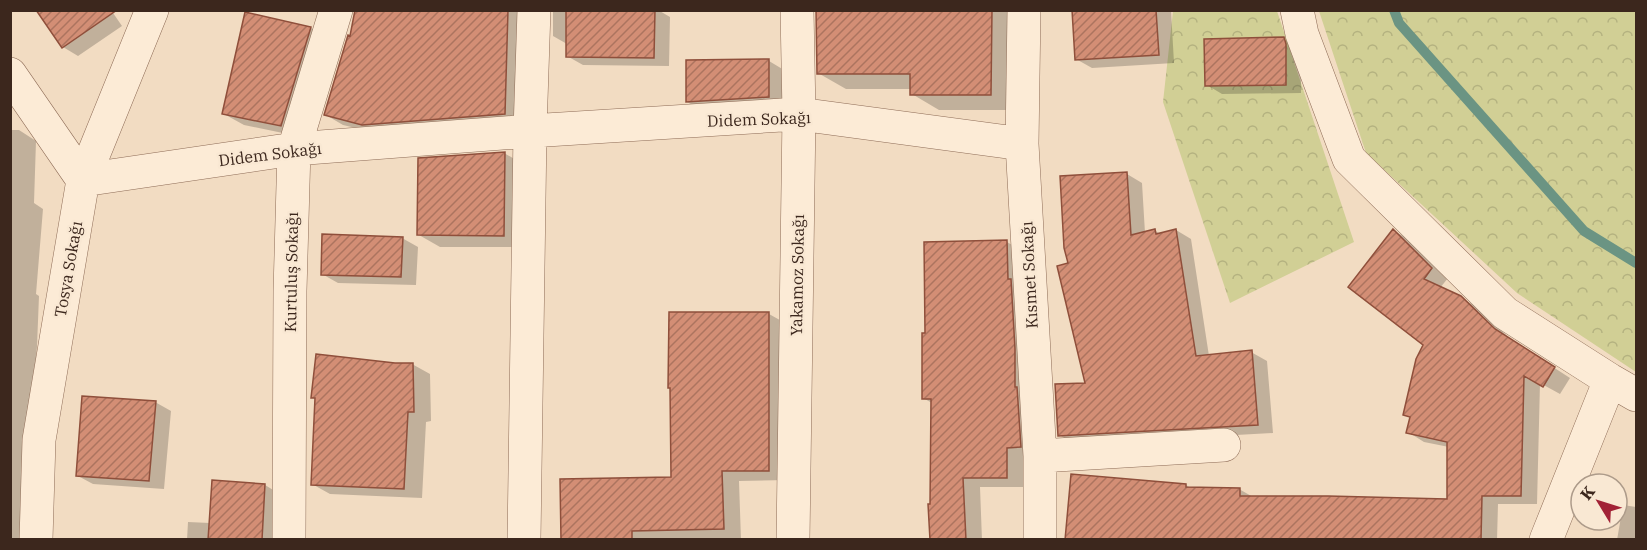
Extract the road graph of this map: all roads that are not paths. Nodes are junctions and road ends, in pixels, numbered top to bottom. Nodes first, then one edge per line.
1 (152, 10) edge
2 (336, 10) edge
3 (534, 10) edge
4 (797, 10) edge
5 (1024, 10) edge
6 (1297, 10) edge
7 (10, 74) edge
8 (799, 114) junction
9 (530, 131) junction
10 (1022, 144) junction
11 (294, 149) junction
12 (83, 180) junction
13 (1623, 387) edge
14 (1224, 446) dead end
15 (1040, 456) junction
16 (36, 540) edge
17 (289, 540) edge
18 (524, 540) edge
19 (793, 540) edge
20 (1040, 540) edge
21 (1546, 540) edge

1 - 12 street, Tosya Sokağı
2 - 11 street, Kurtuluş Sokağı
3 - 9 street
4 - 8 street, Yakamoz Sokağı
5 - 10 street, Kısmet Sokağı
6 - 13 street
7 - 12 street
8 - 9 street, Didem Sokağı
8 - 10 street, Didem Sokağı
8 - 19 street, Yakamoz Sokağı
9 - 11 street, Didem Sokağı
9 - 18 street
10 - 15 street, Kısmet Sokağı
11 - 12 street, Didem Sokağı
11 - 17 street, Kurtuluş Sokağı
12 - 16 street, Tosya Sokağı
13 - 21 street
14 - 15 street
15 - 20 street, Kısmet Sokağı

